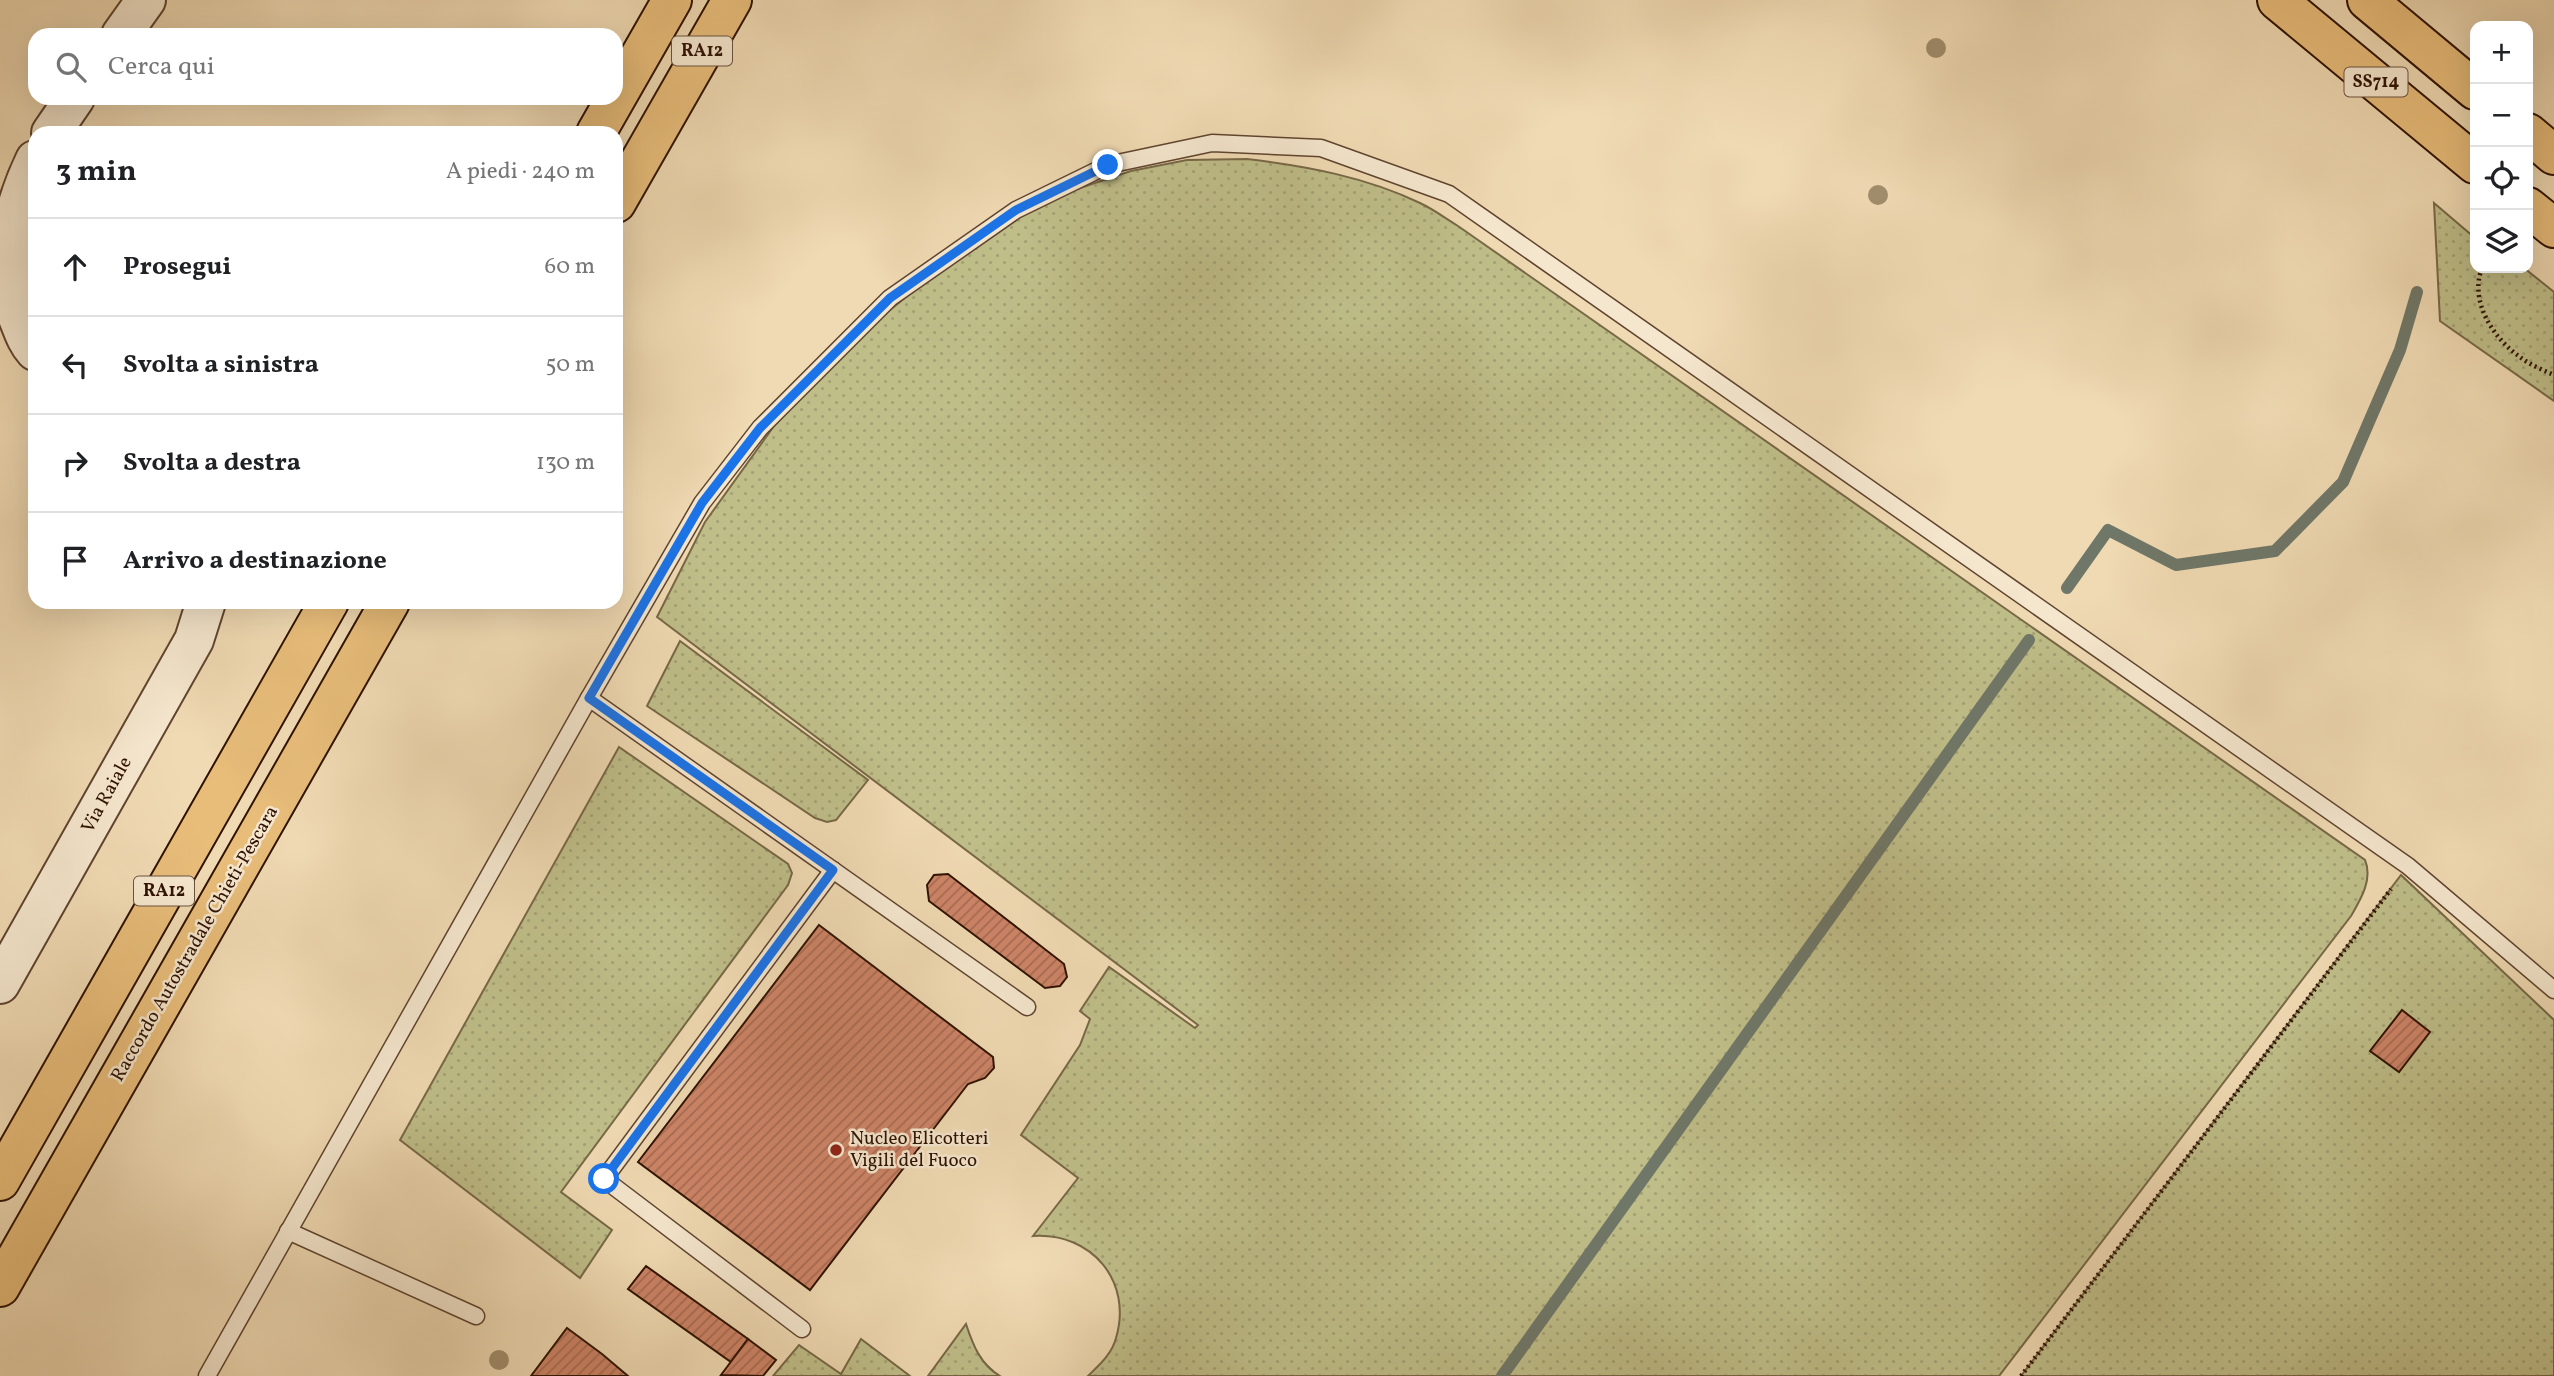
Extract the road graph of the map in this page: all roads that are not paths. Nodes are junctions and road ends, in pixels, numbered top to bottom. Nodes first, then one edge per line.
1 (146, 0) edge
2 (672, 0) edge
3 (732, 0) edge
4 (2277, 0) edge
5 (2367, 0) edge
6 (126, 28) edge
7 (623, 86) edge
8 (2470, 86) edge
9 (70, 105) edge
10 (612, 105) edge
11 (56, 126) edge
12 (600, 126) edge
13 (2533, 137) edge
14 (2554, 155) edge
15 (2470, 159) edge
16 (28, 175) edge
17 (623, 191) edge
18 (28, 343) edge
19 (204, 609) edge
20 (325, 609) edge
21 (386, 609) edge
22 (589, 698) junction
23 (833, 870) junction
24 (0, 984) edge
25 (2554, 990) edge
26 (1027, 1007) dead end
27 (0, 1181) edge
28 (288, 1231) junction
29 (0, 1287) edge
30 (475, 1316) dead end
31 (802, 1329) dead end
32 (207, 1376) edge

1 - 6 street
2 - 7 highway, RA12
3 - 17 highway, RA12
4 - 15 highway, SS714
5 - 8 highway, SS714
9 - 11 street
10 - 12 highway, RA12
13 - 14 highway
16 - 18 street
19 - 24 street, Via Raiale
20 - 27 highway, RA12
21 - 29 highway, Raccordo Autostradale Chieti-Pescara / RA12
22 - 23 lane
22 - 25 lane
22 - 28 lane
23 - 26 lane
23 - 31 lane
28 - 30 lane
28 - 32 lane

